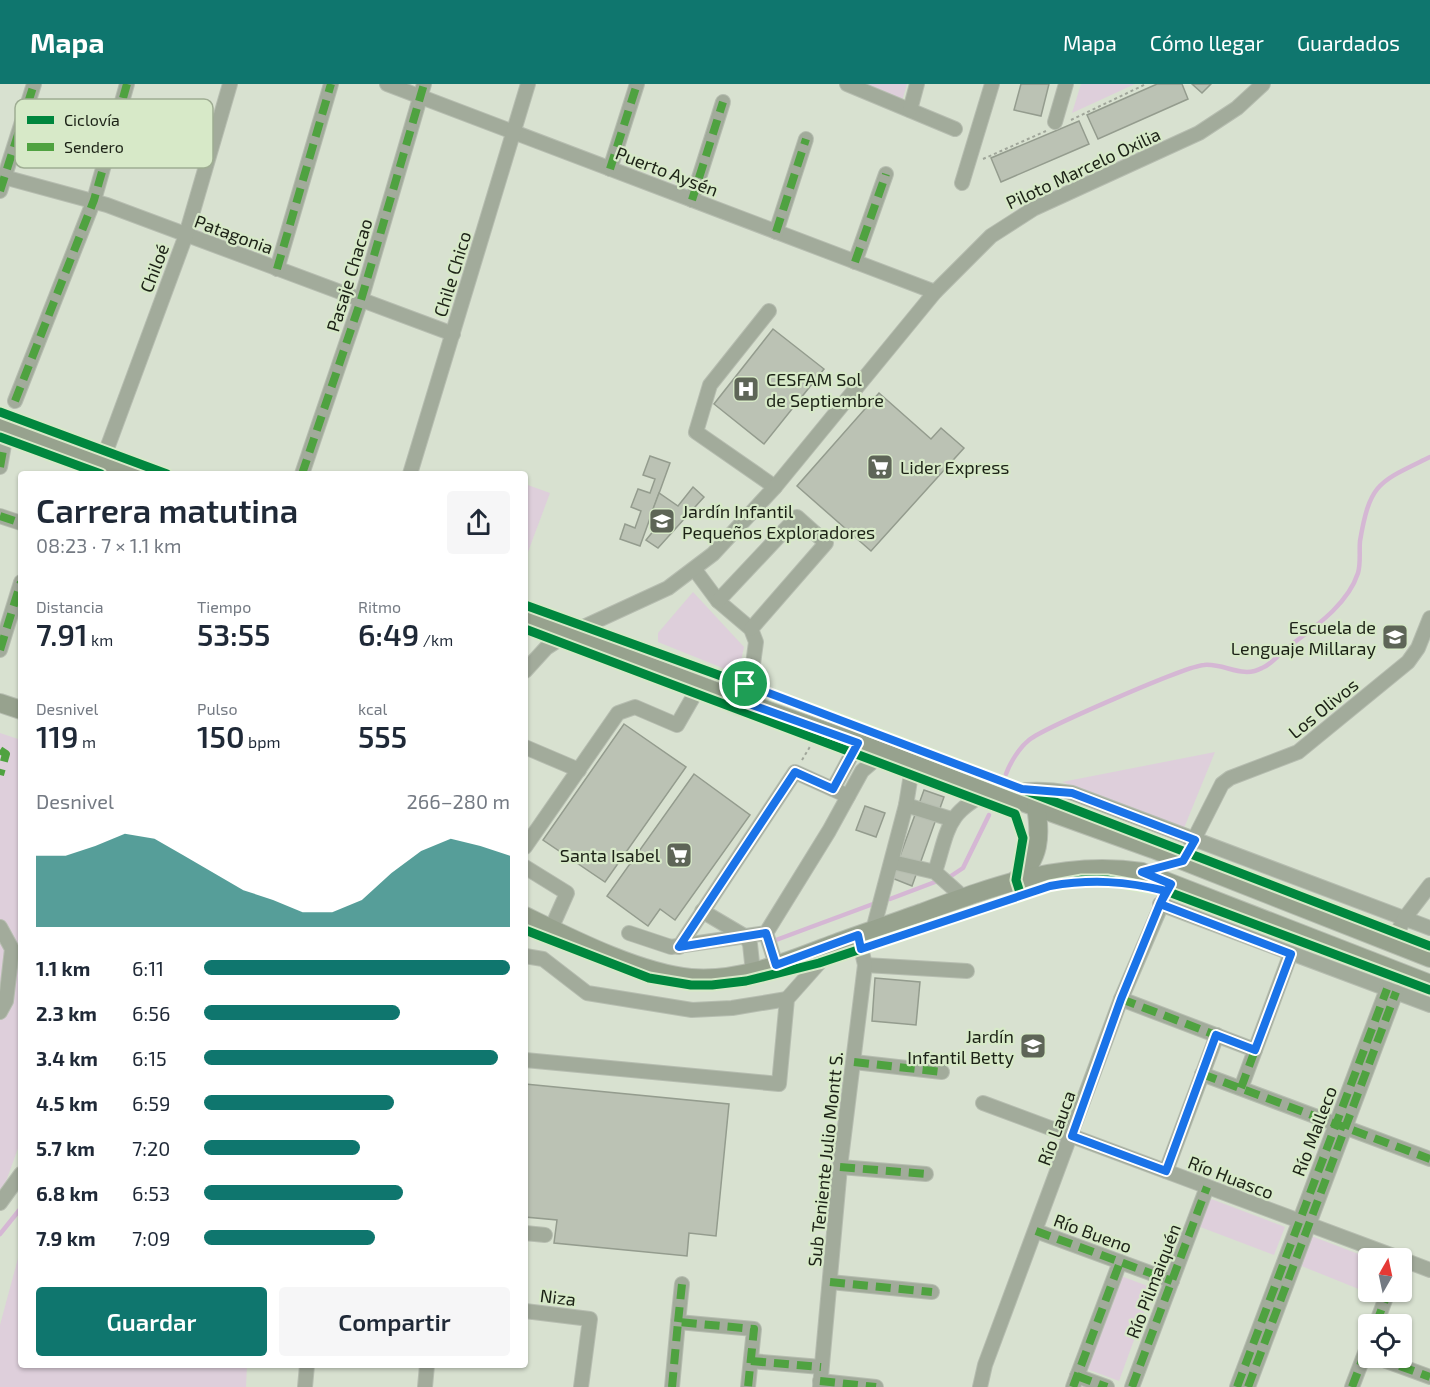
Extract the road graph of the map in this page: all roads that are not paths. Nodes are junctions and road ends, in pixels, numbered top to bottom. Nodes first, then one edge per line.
1 (34, 84) edge
2 (127, 84) edge
3 (230, 84) edge
4 (331, 84) edge
5 (387, 84) edge
6 (528, 84) edge
7 (638, 84) edge
8 (847, 84) edge
9 (917, 84) edge
10 (992, 84) edge
11 (1066, 84) edge
12 (1263, 84) edge
13 (422, 90) edge
14 (29, 99) edge
15 (123, 99) edge
16 (723, 102) dead end
17 (910, 110) junction
18 (1055, 122) dead end
19 (955, 129) dead end
20 (513, 132) junction
21 (806, 139) dead end
22 (15, 142) edge
23 (213, 142) edge
24 (103, 168) edge
25 (206, 168) edge
26 (610, 169) junction
27 (886, 174) dead end
28 (2, 182) edge
29 (962, 183) dead end
30 (94, 200) junction
31 (692, 200) junction
32 (776, 232) junction
33 (186, 235) junction
34 (855, 262) junction
35 (277, 269) junction
36 (935, 292) junction
37 (361, 300) junction
38 (769, 310) dead end
39 (453, 334) junction
40 (15, 401) dead end
41 (2, 431) edge
42 (102, 462) junction
43 (0, 467) edge
44 (126, 471) edge
45 (303, 471) edge
46 (411, 471) edge
47 (775, 487) junction
48 (0, 516) edge
49 (18, 522) edge
50 (695, 570) junction
51 (18, 592) edge
52 (718, 601) junction
53 (1430, 618) edge
54 (528, 621) edge
55 (752, 629) junction
56 (566, 635) junction
57 (0, 650) edge
58 (528, 667) edge
59 (700, 685) junction
60 (738, 700) junction
61 (0, 703) edge
62 (18, 709) edge
63 (858, 743) junction
64 (528, 748) edge
65 (884, 752) junction
66 (913, 762) junction
67 (579, 770) junction
68 (833, 789) junction
69 (997, 792) junction
70 (848, 796) junction
71 (906, 805) junction
72 (1036, 807) junction
73 (951, 819) junction
74 (1195, 840) junction
75 (528, 843) edge
76 (1183, 861) junction
77 (892, 862) junction
78 (528, 869) edge
79 (935, 872) junction
80 (1142, 872) junction
81 (1016, 880) junction
82 (1171, 884) junction
83 (1430, 885) edge
84 (963, 897) junction
85 (1160, 904) junction
86 (702, 911) junction
87 (528, 918) edge
88 (1404, 918) junction
89 (0, 927) edge
90 (1430, 928) edge
91 (551, 929) junction
92 (629, 933) dead end
93 (766, 933) junction
94 (866, 933) junction
95 (746, 937) junction
96 (1392, 944) junction
97 (830, 945) junction
98 (679, 947) junction
99 (1291, 954) junction
100 (528, 956) edge
101 (1430, 958) edge
102 (776, 965) junction
103 (865, 965) junction
104 (967, 971) dead end
105 (753, 972) junction
106 (1430, 984) edge
107 (1391, 991) junction
108 (787, 999) junction
109 (1121, 999) junction
110 (1430, 1005) edge
111 (0, 1012) edge
112 (1216, 1035) junction
113 (1255, 1050) junction
114 (528, 1060) edge
115 (854, 1062) junction
116 (942, 1072) dead end
117 (1202, 1074) junction
118 (1241, 1088) junction
119 (983, 1103) dead end
120 (1341, 1126) junction
121 (1072, 1136) junction
122 (1430, 1159) edge
123 (840, 1167) junction
124 (1166, 1171) junction
125 (926, 1174) dead end
126 (18, 1178) edge
127 (1207, 1187) junction
128 (0, 1203) edge
129 (1304, 1223) junction
130 (1036, 1231) junction
131 (528, 1233) edge
132 (545, 1235) dead end
133 (1371, 1248) edge
134 (1120, 1262) junction
135 (1412, 1263) edge
136 (1430, 1270) edge
137 (1172, 1281) junction
138 (830, 1282) junction
139 (682, 1284) dead end
140 (932, 1292) dead end
141 (528, 1311) edge
142 (678, 1322) junction
143 (751, 1361) junction
144 (307, 1368) edge
145 (427, 1368) edge
146 (1362, 1368) edge
147 (1408, 1368) edge
148 (1430, 1377) edge
149 (820, 1378) edge
150 (1075, 1381) edge
151 (305, 1387) edge
152 (424, 1387) edge
153 (581, 1387) edge
154 (672, 1387) edge
155 (748, 1387) edge
156 (876, 1387) edge
157 (980, 1387) edge
158 (1107, 1387) edge
159 (1132, 1387) edge
160 (1237, 1387) edge
161 (1248, 1387) edge
162 (1352, 1387) edge

1 - 14 street
2 - 15 street
3 - 23 street, Chiloé
4 - 35 street
5 - 13 street, Puerto Aysén
6 - 20 street, Chile Chico
7 - 26 street
8 - 17 street
9 - 17 street
10 - 29 street
11 - 18 street
12 - 36 street, Piloto Marcelo Oxilia
13 - 20 street, Puerto Aysén
13 - 37 street, Pasaje Chacao
16 - 31 street
17 - 19 street
20 - 26 street, Puerto Aysén
20 - 39 street, Chile Chico
21 - 32 street
22 - 28 street
24 - 30 street
25 - 33 street, Chiloé
26 - 31 street, Puerto Aysén
27 - 34 street
28 - 30 street, Patagonia
30 - 33 street, Patagonia
30 - 40 street
31 - 32 street, Puerto Aysén
32 - 34 street, Puerto Aysén
33 - 35 street, Patagonia
33 - 42 street, Chiloé
34 - 36 street, Puerto Aysén
35 - 37 street, Patagonia
36 - 47 street, Piloto Marcelo Oxilia
37 - 39 street, Patagonia
37 - 45 street, Pasaje Chacao
38 - 47 street
39 - 46 street, Chile Chico
41 - 42 main road
41 - 43 street
42 - 44 main road
47 - 50 street, Piloto Marcelo Oxilia
48 - 49 street
50 - 52 street
50 - 56 street, Piloto Marcelo Oxilia
51 - 57 street
52 - 55 street
52 - 55 street
53 - 74 street, Los Olivos
54 - 56 main road
55 - 60 street
56 - 58 street, Piloto Marcelo Oxilia
56 - 59 main road
59 - 60 main road
59 - 67 street
60 - 63 main road
61 - 62 main road
63 - 65 main road
63 - 68 street
64 - 67 street
65 - 66 main road
65 - 70 street
66 - 69 main road
66 - 71 street
67 - 75 street
68 - 70 street
68 - 86 street
69 - 72 main road
69 - 73 street
69 - 74 street
70 - 93 street
71 - 73 street
71 - 77 street
72 - 76 main road
72 - 81 main road
73 - 79 street
74 - 76 street, Los Olivos
74 - 88 street
76 - 80 main road
76 - 96 main road
77 - 79 street
77 - 94 street
78 - 91 street
79 - 84 street
80 - 81 main road
80 - 82 main road
81 - 84 main road
82 - 85 street, Río Lauca
82 - 106 main road
83 - 88 street
84 - 94 main road
85 - 99 street
85 - 109 street, Río Lauca
86 - 95 street
86 - 98 street
87 - 91 main road
88 - 90 street
88 - 96 street
89 - 111 street
91 - 105 main road
92 - 98 street
93 - 95 street
93 - 102 street
94 - 97 main road
94 - 103 street, Sub Teniente Julio Montt S.
95 - 98 street
95 - 105 street
96 - 101 main road
97 - 102 main road
97 - 108 street
99 - 107 street
99 - 113 street
100 - 108 street
102 - 105 main road
103 - 104 street
103 - 115 street, Sub Teniente Julio Montt S.
107 - 110 street
107 - 120 street, Río Malleco
108 - 114 street
109 - 112 street
109 - 121 street, Río Lauca
112 - 113 street
112 - 117 street
113 - 118 street
115 - 116 street
115 - 123 street, Sub Teniente Julio Montt S.
117 - 118 street
117 - 124 street
118 - 120 street
119 - 121 street, Río Huasco
120 - 122 street
120 - 129 street, Río Malleco
121 - 124 street, Río Huasco
121 - 130 street, Río Lauca
123 - 125 street
123 - 138 street, Sub Teniente Julio Montt S.
124 - 127 street, Río Huasco
126 - 128 street
127 - 129 street, Río Huasco
127 - 137 street, Río Pilmaiquén
129 - 133 street, Río Huasco
129 - 160 street, Río Malleco
129 - 161 street, Río Malleco
130 - 134 street, Río Bueno
130 - 157 street, Río Lauca
131 - 132 street
134 - 137 street, Río Bueno
134 - 150 street
135 - 136 street, Río Huasco
137 - 159 street, Río Pilmaiquén
138 - 140 street
138 - 149 street, Sub Teniente Julio Montt S.
139 - 142 street
141 - 153 street, Niza
142 - 143 street
142 - 154 street
143 - 149 street
143 - 155 street
144 - 151 street
145 - 152 street
146 - 162 street
147 - 148 street
149 - 156 street
150 - 158 street

